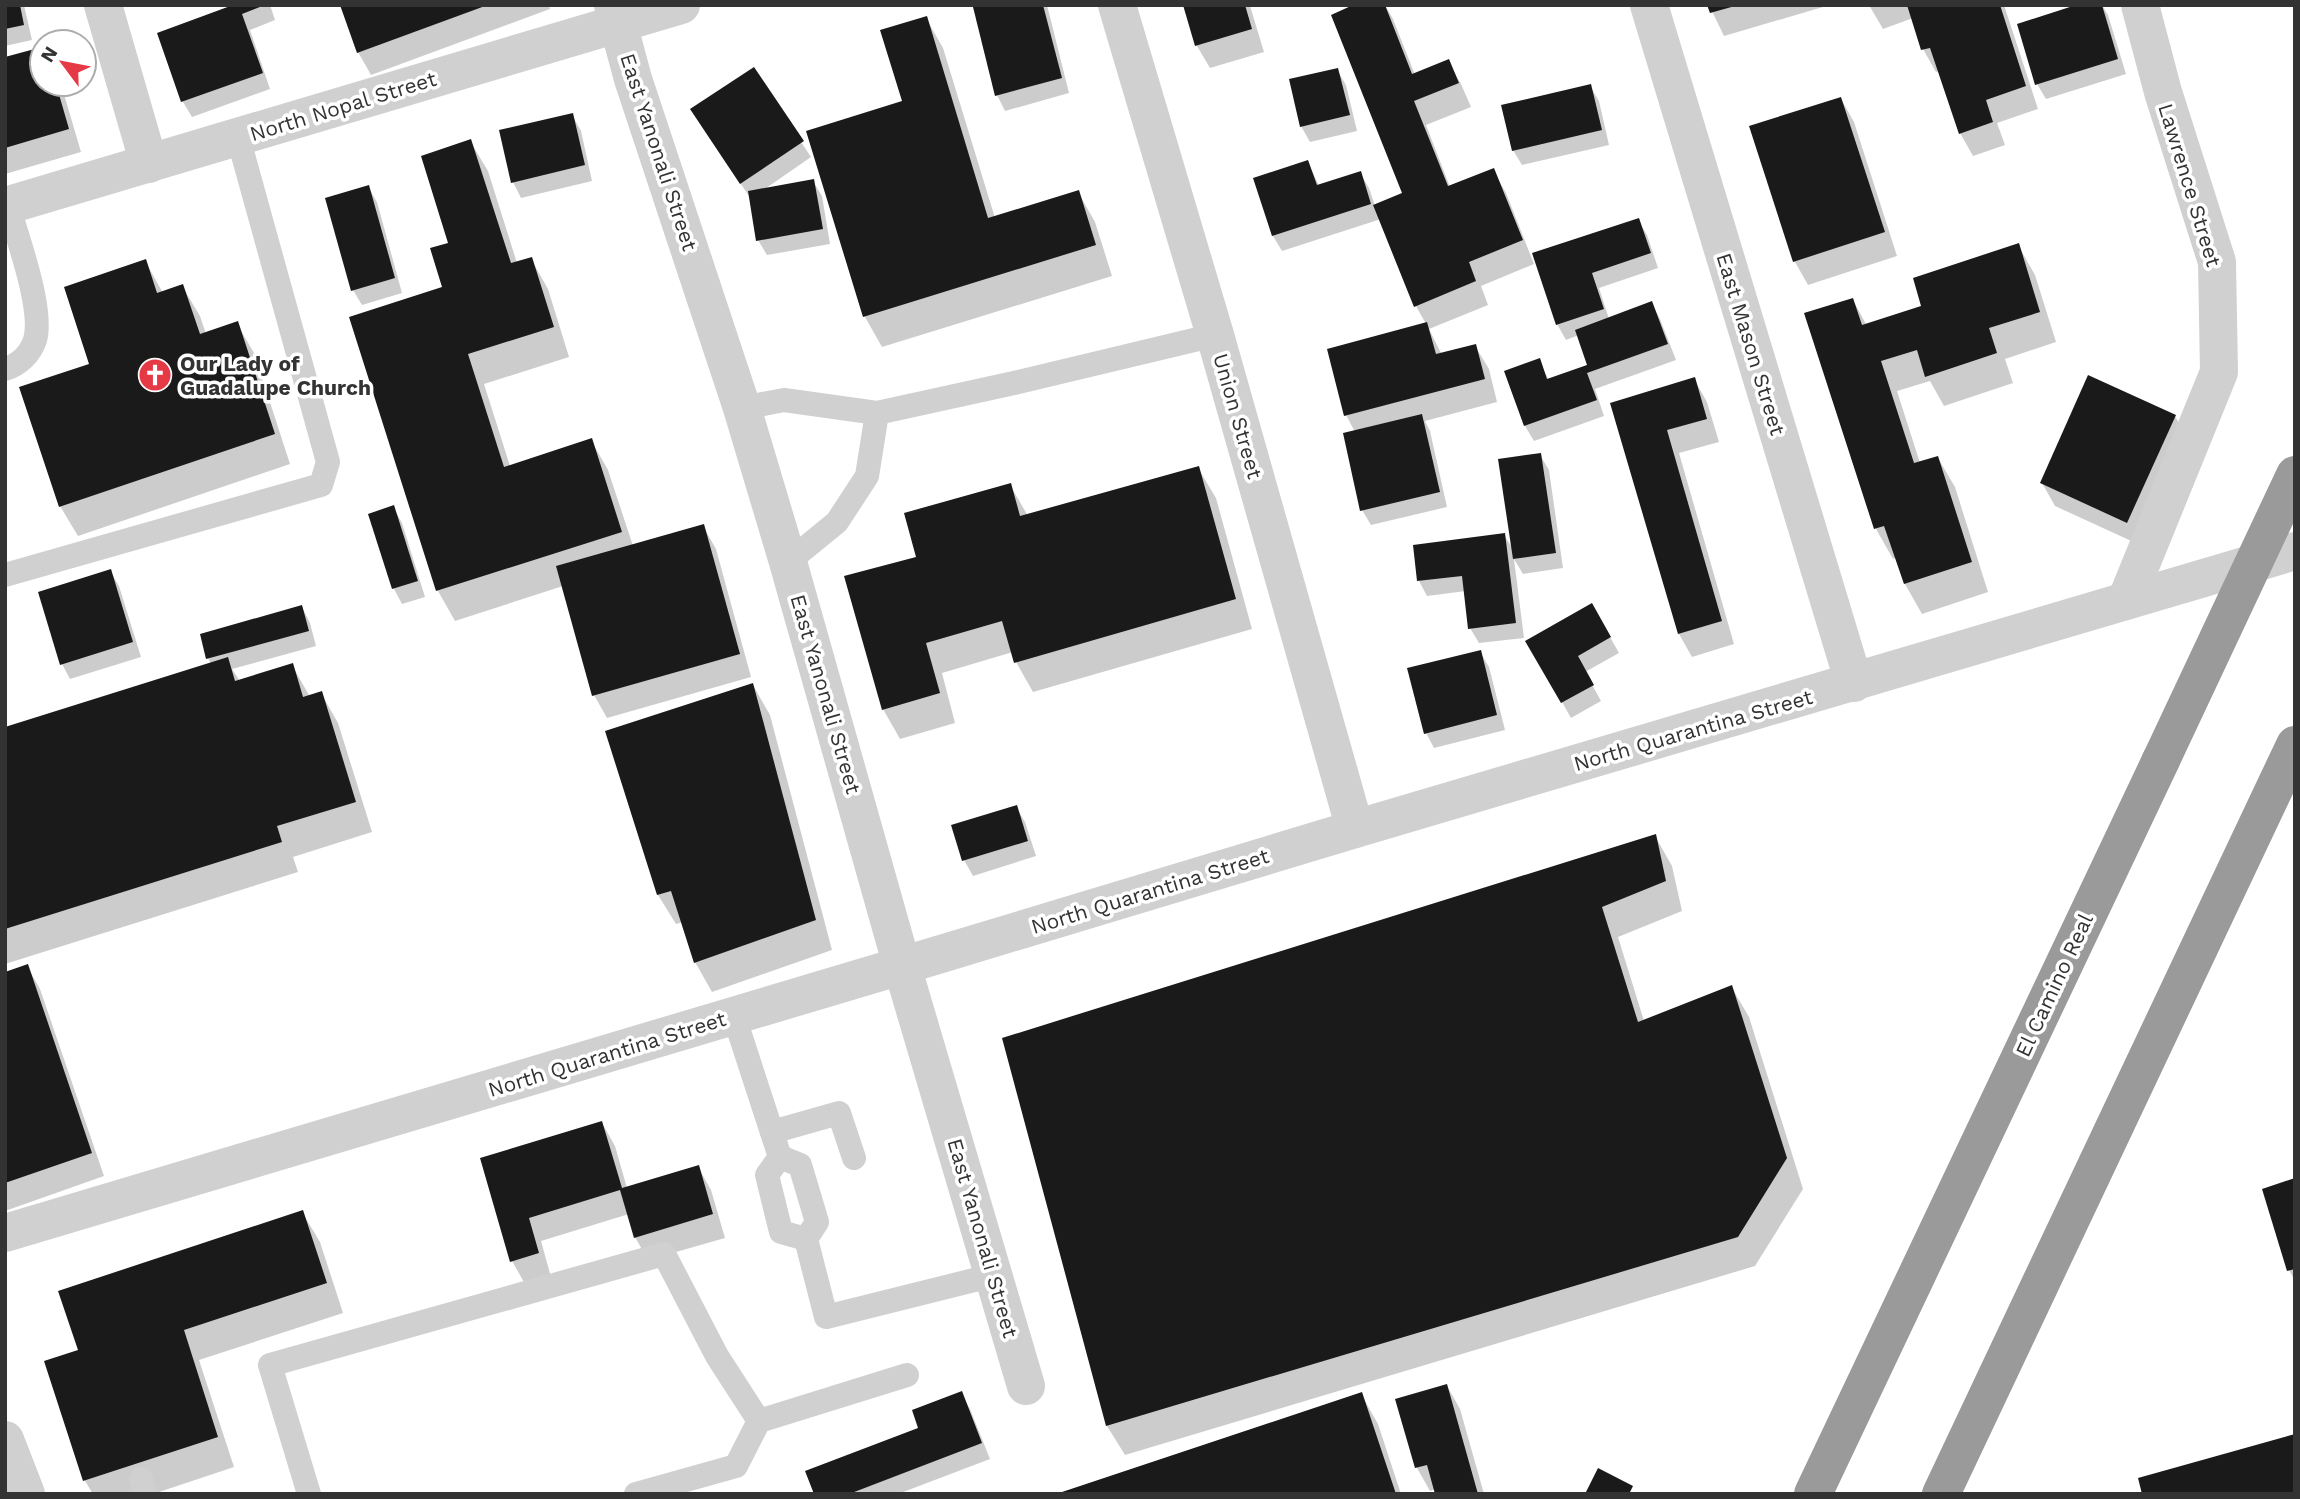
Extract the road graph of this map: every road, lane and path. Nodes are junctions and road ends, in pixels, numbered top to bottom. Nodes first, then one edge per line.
1 (103, 5) edge
2 (681, 5) edge
3 (1118, 5) edge
4 (1649, 5) edge
5 (2140, 5) edge
6 (616, 15) edge
7 (238, 137) junction
8 (149, 163) junction
9 (7, 206) edge
10 (1215, 335) junction
11 (5, 369) edge
12 (743, 408) junction
13 (877, 414) junction
14 (2295, 475) edge
15 (2295, 551) edge
16 (788, 562) junction
17 (5, 575) edge
18 (2126, 601) junction
19 (1854, 683) junction
20 (2295, 744) edge
21 (1355, 829) junction
22 (902, 966) junction
23 (734, 1016) junction
24 (772, 1132) junction
25 (779, 1157) junction
26 (854, 1158) dead end
27 (5, 1233) edge
28 (806, 1240) junction
29 (994, 1276) junction
30 (907, 1375) dead end
31 (1026, 1386) dead end
32 (759, 1420) junction
33 (5, 1440) edge
34 (26, 1494) edge
35 (309, 1494) edge
36 (636, 1494) edge
37 (1814, 1494) edge
38 (1941, 1494) edge

1 - 8 street
2 - 6 street, North Nopal Street
3 - 10 street, Union Street
4 - 19 street, East Mason Street
5 - 18 street, Lawrence Street
6 - 7 street, North Nopal Street
6 - 12 street, East Yanonali Street
7 - 8 street, North Nopal Street
7 - 17 lane
8 - 9 street, North Nopal Street
9 - 11 lane
10 - 13 lane
10 - 21 street, Union Street
12 - 13 lane
12 - 16 street, East Yanonali Street
13 - 16 lane
14 - 37 highway, El Camino Real, bridge
15 - 18 street, North Quarantina Street
16 - 22 street, East Yanonali Street
18 - 19 street, North Quarantina Street
19 - 21 street, North Quarantina Street
20 - 38 highway
21 - 22 street, North Quarantina Street
22 - 23 street, North Quarantina Street
22 - 29 street, East Yanonali Street
23 - 24 lane
23 - 27 street, North Quarantina Street
24 - 25 lane
24 - 26 lane
25 - 28 lane
25 - 28 lane
28 - 29 lane
29 - 31 street, East Yanonali Street
30 - 32 lane
32 - 35 lane
32 - 36 lane
33 - 34 street

